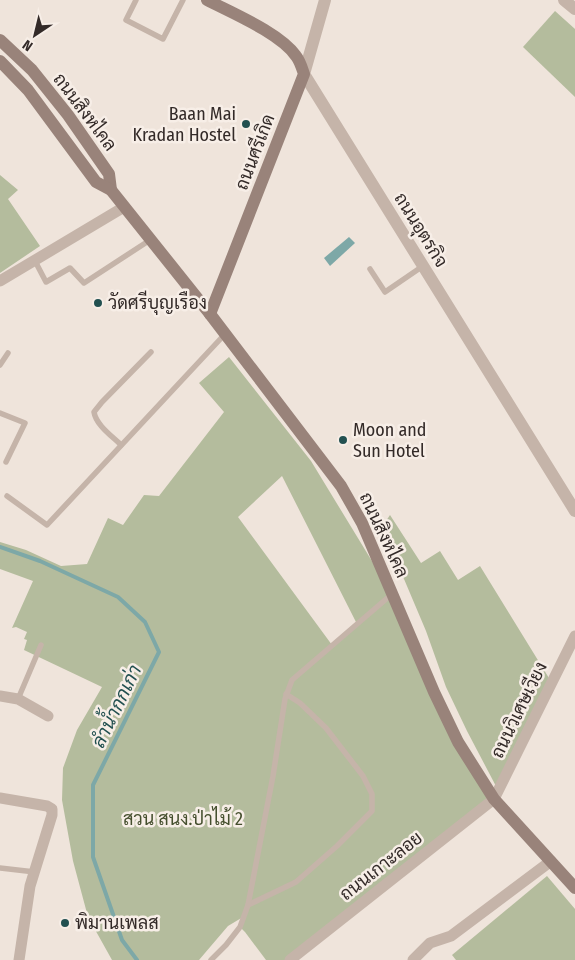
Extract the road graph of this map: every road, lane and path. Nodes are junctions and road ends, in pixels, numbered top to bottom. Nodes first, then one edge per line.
1 (136, 0) edge
2 (184, 0) edge
3 (207, 0) edge
4 (325, 0) edge
5 (564, 0) edge
6 (575, 9) edge
7 (0, 40) edge
8 (0, 61) edge
9 (304, 74) junction
10 (111, 190) junction
11 (124, 207) junction
12 (150, 240) junction
13 (34, 261) junction
14 (423, 266) junction
15 (370, 269) dead end
16 (0, 281) edge
17 (210, 314) junction
18 (225, 334) junction
19 (151, 352) dead end
20 (8, 353) dead end
21 (0, 366) edge
22 (0, 413) edge
23 (121, 445) junction
24 (6, 462) dead end
25 (7, 496) dead end
26 (575, 511) edge
27 (392, 594) junction
28 (575, 636) edge
29 (41, 645) dead end
30 (286, 694) junction
31 (0, 696) edge
32 (18, 699) junction
33 (48, 716) dead end
34 (0, 798) edge
35 (494, 799) junction
36 (551, 861) junction
37 (0, 868) edge
38 (35, 872) junction
39 (575, 888) edge
40 (248, 905) junction
41 (19, 960) edge
42 (210, 960) edge
43 (290, 960) edge
44 (413, 960) edge

1 - 2 lane
3 - 9 main road, ถนนอุตรกิจ
4 - 9 street, ถนนศรีเกิด
5 - 6 street
7 - 10 main road, ถนนสิงหไคล
8 - 10 main road, ถนนสิงหไคล
9 - 14 street, ถนนอุตรกิจ
9 - 17 main road, ถนนศรีเกิด
10 - 11 main road, ถนนสิงหไคล
11 - 12 main road, ถนนสิงหไคล
11 - 13 street
12 - 13 lane
12 - 17 main road, ถนนสิงหไคล
13 - 16 street
14 - 15 lane
14 - 26 street, ถนนอุตรกิจ
17 - 18 main road, ถนนสิงหไคล
18 - 23 lane
18 - 27 main road, ถนนสิงหไคล
19 - 23 lane
20 - 21 lane
22 - 24 lane
23 - 25 lane
27 - 30 lane
27 - 35 main road, ถนนสิงหไคล
28 - 35 street, ถนนวิเศษเวียง
29 - 32 lane
30 - 40 lane
30 - 40 lane
31 - 32 street
32 - 33 street
34 - 38 street
35 - 36 main road, ถนนสิงหไคล
35 - 43 street, ถนนเกาะลอย
36 - 39 main road, ถนนสิงหไคล
36 - 44 street
37 - 38 lane
38 - 41 street
40 - 42 lane

